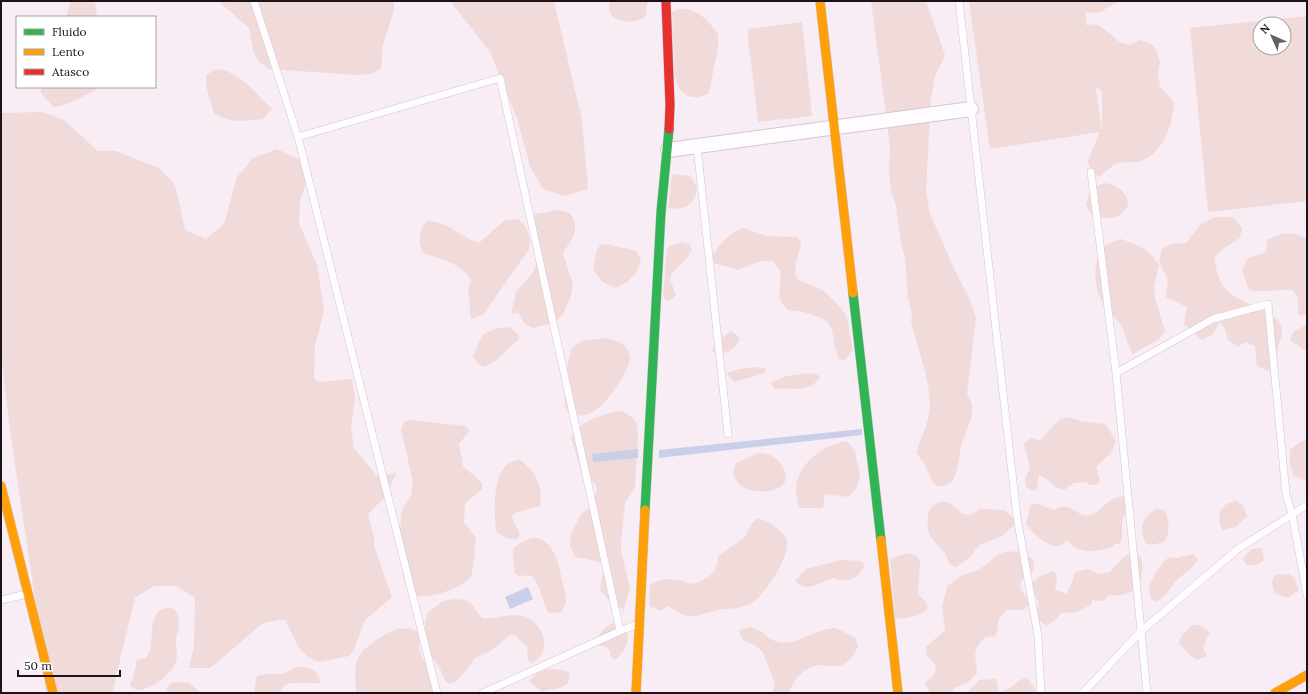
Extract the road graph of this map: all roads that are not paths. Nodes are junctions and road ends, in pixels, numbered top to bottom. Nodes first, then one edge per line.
1 (254, 1) edge
2 (666, 1) edge
3 (820, 1) edge
4 (959, 1) edge
5 (971, 109) junction
6 (834, 127) junction
7 (298, 136) junction
8 (697, 146) junction
9 (668, 150) junction
10 (1091, 172) dead end
11 (1116, 373) junction
12 (728, 434) dead end
13 (1, 486) edge
14 (1307, 505) edge
15 (1292, 514) junction
16 (27, 594) junction
17 (1307, 595) edge
18 (1, 600) edge
19 (640, 623) junction
20 (620, 631) junction
21 (1140, 632) junction
22 (1307, 675) edge
23 (53, 693) edge
24 (437, 693) edge
25 (483, 693) edge
26 (636, 693) edge
27 (898, 693) edge
28 (1041, 693) edge
29 (1083, 693) edge
30 (1147, 693) edge
31 (1275, 693) edge

1 - 7 lane
2 - 9 street
3 - 6 street
4 - 5 lane
5 - 6 street
5 - 28 lane
6 - 8 street
6 - 27 street
7 - 20 lane
7 - 24 lane
8 - 9 street
8 - 12 lane
9 - 19 street
10 - 11 lane
11 - 15 lane
11 - 21 lane
13 - 16 street
14 - 15 lane
15 - 17 lane
15 - 21 lane
16 - 18 lane
16 - 23 street
19 - 20 lane
19 - 26 street
20 - 25 lane
21 - 29 lane
21 - 30 lane
22 - 31 street

